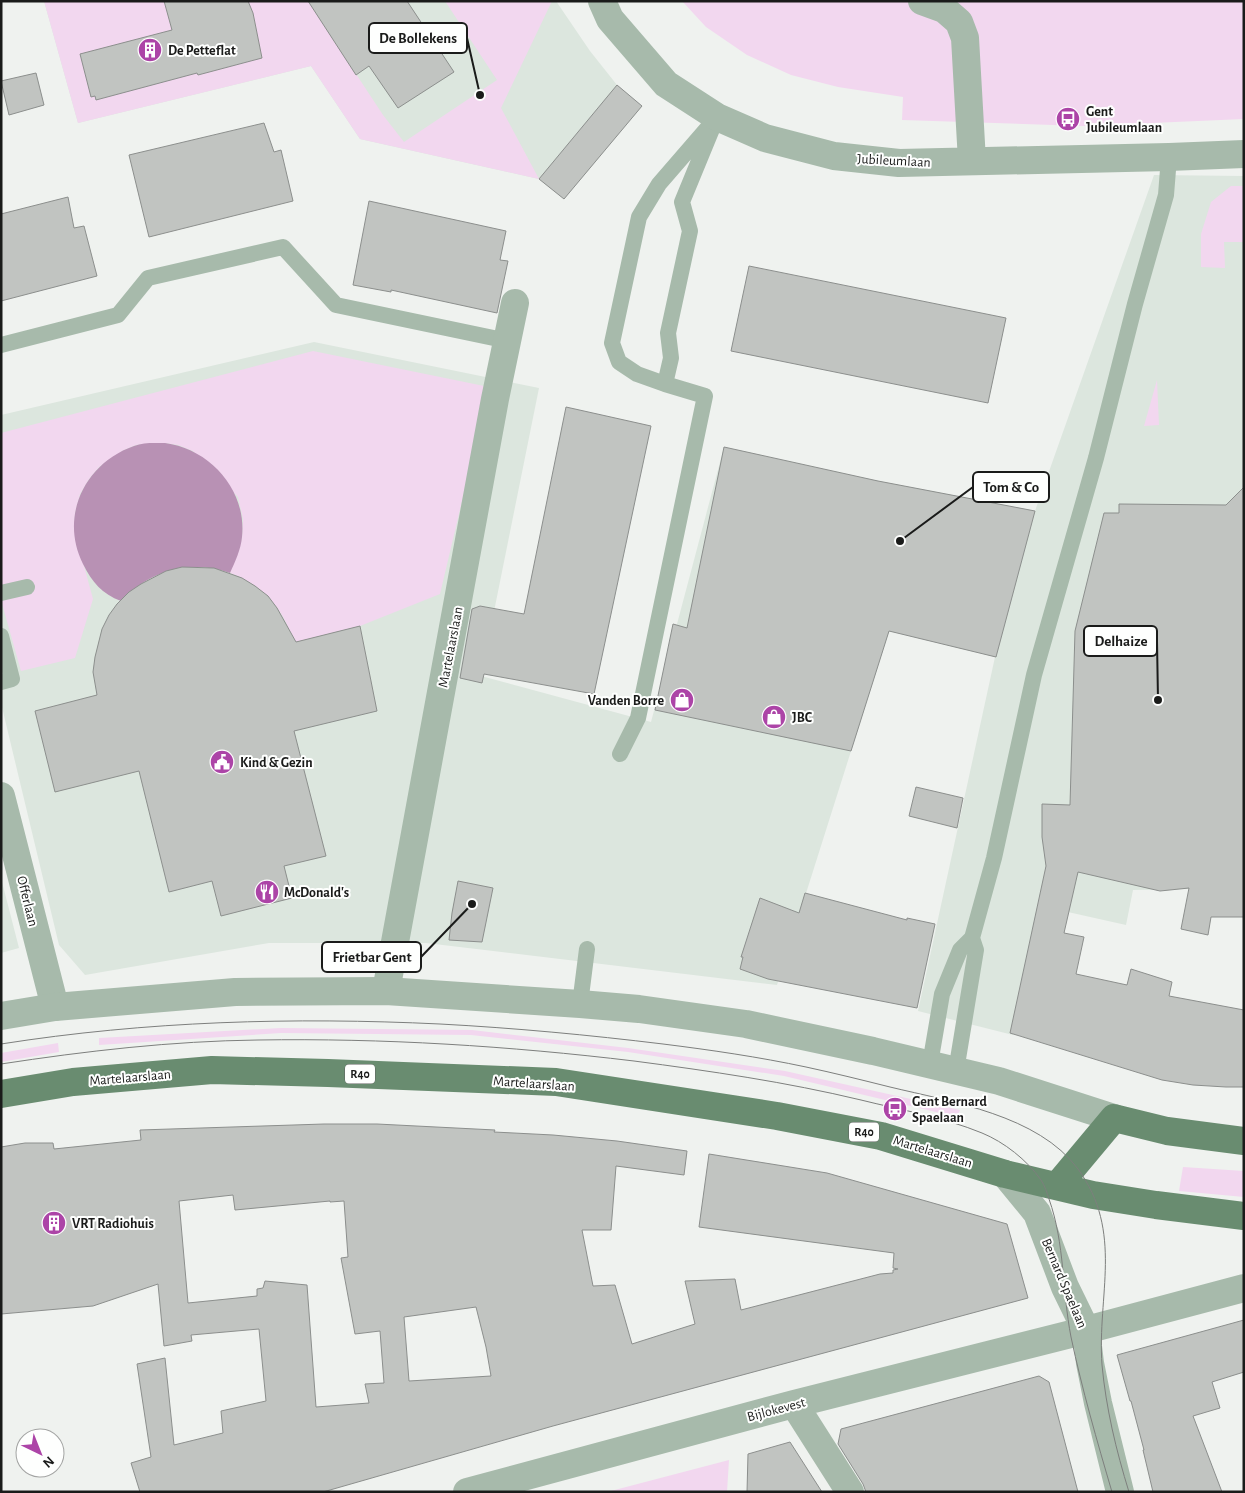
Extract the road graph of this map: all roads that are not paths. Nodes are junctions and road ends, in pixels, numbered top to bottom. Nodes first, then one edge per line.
1 (602, 1) edge
2 (922, 1) edge
3 (717, 117) junction
4 (1244, 154) edge
5 (1169, 157) junction
6 (972, 161) junction
7 (515, 303) dead end
8 (508, 341) junction
9 (1, 345) edge
10 (665, 384) junction
11 (27, 587) dead end
12 (1, 593) edge
13 (1, 636) edge
14 (1, 682) edge
15 (620, 754) dead end
16 (1, 796) edge
17 (972, 938) junction
18 (587, 949) dead end
19 (386, 991) junction
20 (580, 1004) junction
21 (55, 1007) junction
22 (1, 1016) edge
23 (943, 1067) junction
24 (1, 1094) edge
25 (1114, 1118) junction
26 (1244, 1141) edge
27 (1005, 1174) junction
28 (1058, 1185) junction
29 (1037, 1214) junction
30 (1244, 1216) edge
31 (1244, 1288) edge
32 (1086, 1330) junction
33 (794, 1404) junction
34 (467, 1492) edge
35 (850, 1492) edge
36 (1120, 1492) edge

1 - 3 street, Jubileumlaan
2 - 6 street
3 - 6 street, Jubileumlaan
3 - 10 lane
3 - 10 lane
4 - 5 street, Jubileumlaan
5 - 6 street, Jubileumlaan
5 - 17 lane
7 - 8 street, Martelaarslaan
8 - 9 lane
8 - 19 street, Martelaarslaan
10 - 15 lane
11 - 12 lane
13 - 14 lane
16 - 21 street, Offerlaan
17 - 23 lane
17 - 23 lane
18 - 20 lane
19 - 20 street
19 - 21 street
20 - 23 street
21 - 22 street
23 - 25 street
24 - 27 main road, Martelaarslaan / R40
25 - 26 main road
25 - 28 main road
27 - 28 main road, Martelaarslaan / R40
27 - 29 street, Bernard Spaelaan
28 - 29 street
28 - 30 main road, Martelaarslaan / R40
29 - 32 street, Bernard Spaelaan
31 - 32 street
32 - 33 street, Bijlokevest
32 - 36 street, Bernard Spaelaan
33 - 34 street, Bijlokevest
33 - 35 street

